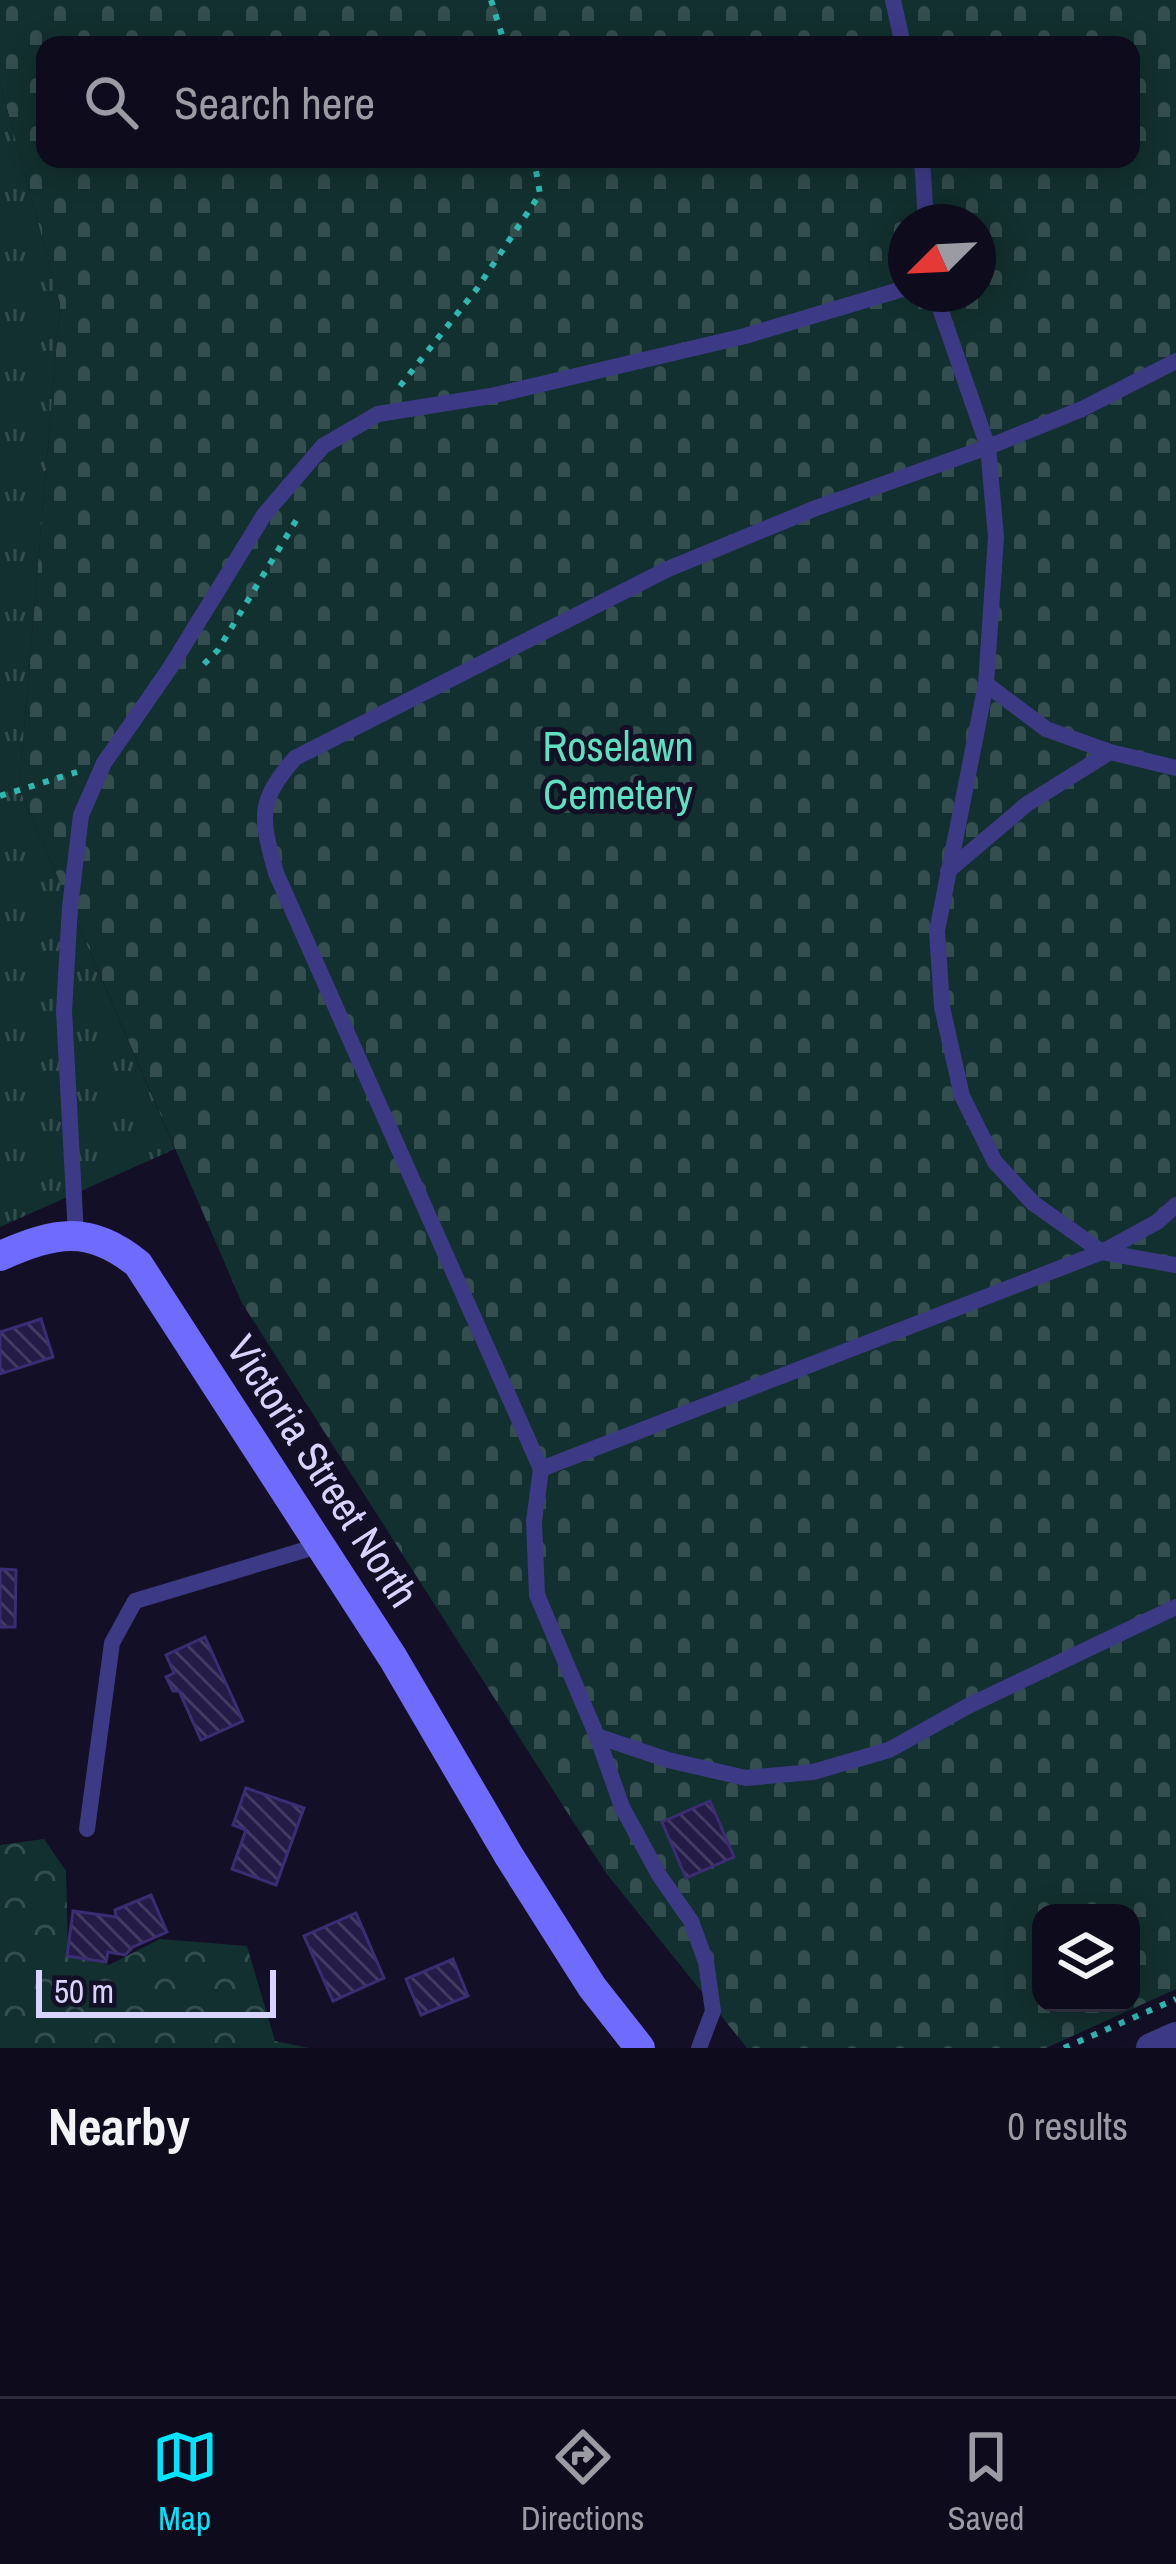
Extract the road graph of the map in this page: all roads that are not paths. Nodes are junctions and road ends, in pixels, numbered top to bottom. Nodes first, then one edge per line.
1 (893, 0) edge
2 (901, 36) edge
3 (923, 168) edge
4 (925, 204) edge
5 (888, 293) edge
6 (940, 312) edge
7 (1176, 361) edge
8 (988, 447) junction
9 (986, 684) junction
10 (1110, 752) junction
11 (1176, 768) edge
12 (948, 872) junction
13 (1176, 1205) edge
14 (76, 1235) junction
15 (1102, 1252) junction
16 (0, 1256) edge
17 (1176, 1264) edge
18 (541, 1469) junction
19 (321, 1545) junction
20 (1176, 1607) edge
21 (597, 1736) junction
22 (87, 1829) dead end
23 (1176, 2037) edge
24 (640, 2048) edge
25 (699, 2048) edge
26 (1151, 2048) edge

1 - 2 lane
3 - 4 lane
5 - 14 lane
6 - 8 lane
7 - 8 lane
8 - 9 lane
8 - 18 lane
9 - 10 lane
9 - 12 lane
10 - 11 lane
10 - 12 lane
12 - 15 lane
13 - 15 lane
14 - 16 street
14 - 19 street, Victoria Street North
15 - 17 lane
15 - 18 lane
18 - 21 lane
19 - 22 lane
19 - 24 street, Victoria Street North
20 - 21 lane
21 - 25 lane
23 - 26 street

